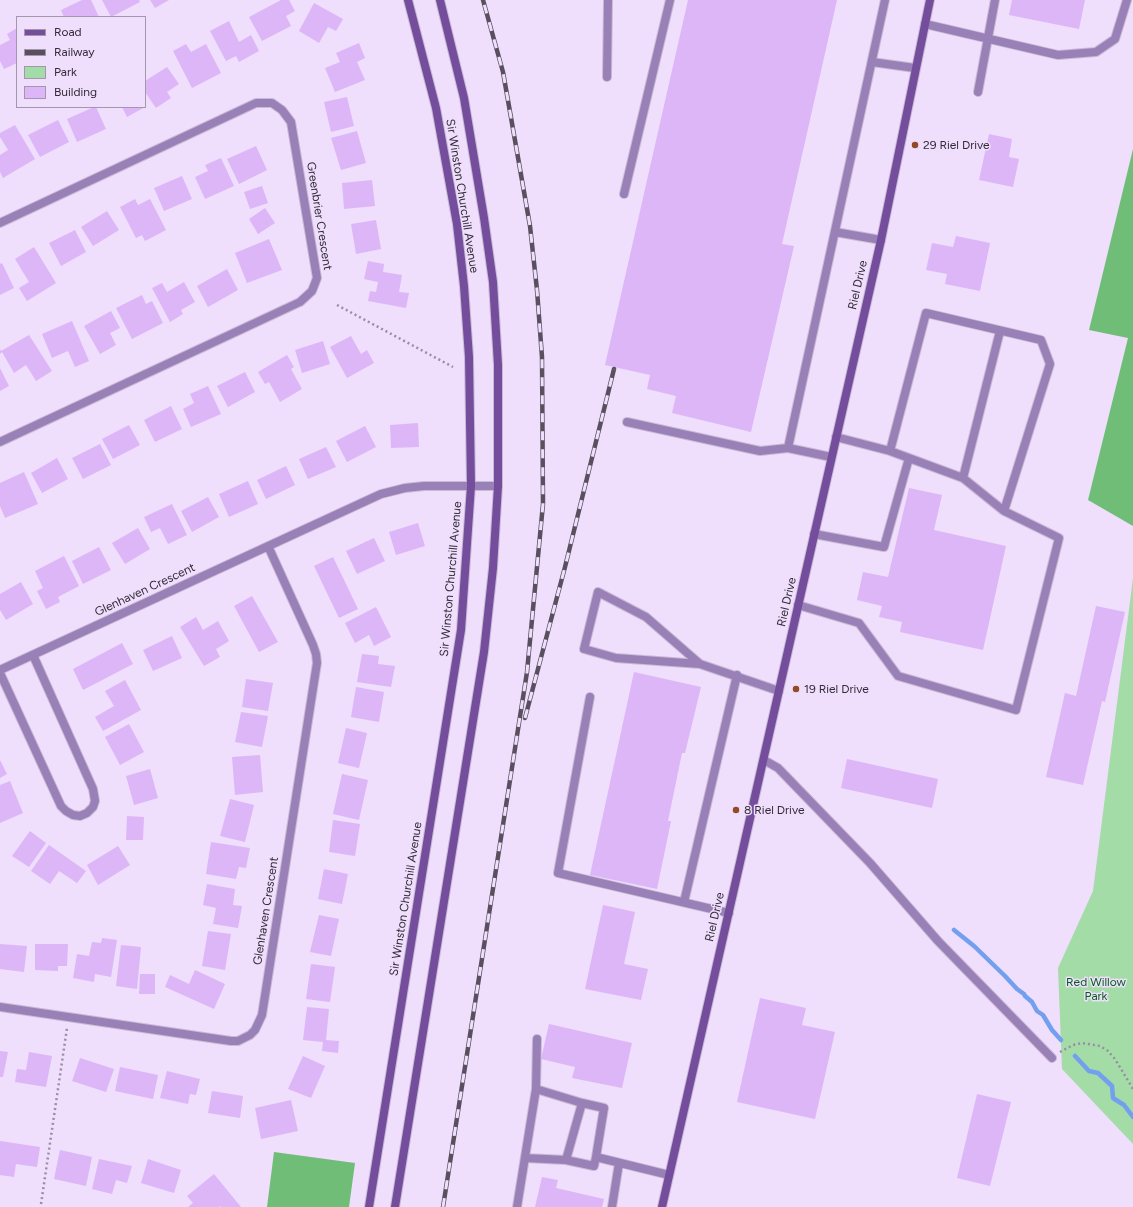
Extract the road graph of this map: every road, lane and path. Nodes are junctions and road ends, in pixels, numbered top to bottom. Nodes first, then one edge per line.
1 (408, 0) edge
2 (440, 0) edge
3 (608, 0) edge
4 (670, 0) edge
5 (885, 0) edge
6 (930, 0) edge
7 (995, 0) edge
8 (1127, 0) edge
9 (925, 24) junction
10 (987, 39) junction
11 (872, 62) junction
12 (915, 68) junction
13 (607, 77) dead end
14 (978, 92) dead end
15 (624, 194) dead end
16 (0, 223) edge
17 (835, 232) junction
18 (881, 240) junction
19 (337, 305) dead end
20 (1000, 331) junction
21 (453, 367) dead end
22 (627, 422) dead end
23 (836, 437) junction
24 (0, 442) edge
25 (788, 448) junction
26 (890, 451) junction
27 (831, 457) junction
28 (909, 458) junction
29 (963, 478) junction
30 (470, 486) junction
31 (498, 486) junction
32 (1004, 511) junction
33 (814, 534) junction
34 (268, 546) junction
35 (798, 605) junction
36 (33, 655) junction
37 (700, 664) junction
38 (0, 670) edge
39 (0, 673) edge
40 (738, 676) junction
41 (779, 691) junction
42 (590, 697) dead end
43 (764, 760) junction
44 (684, 902) junction
45 (729, 912) junction
46 (0, 1007) edge
47 (68, 1017) junction
48 (537, 1039) dead end
49 (1052, 1058) joint
50 (536, 1089) junction
51 (1133, 1089) edge
52 (582, 1103) junction
53 (596, 1157) junction
54 (525, 1158) junction
55 (566, 1160) junction
56 (619, 1163) junction
57 (669, 1175) junction
58 (41, 1204) dead end
59 (369, 1207) edge
60 (395, 1207) edge
61 (517, 1207) edge
62 (612, 1207) edge
63 (662, 1207) edge

1 - 30 main road, Sir Winston Churchill Avenue
2 - 31 main road, Sir Winston Churchill Avenue
3 - 13 street
4 - 15 street
5 - 11 street
6 - 9 main road, Riel Drive
7 - 10 street
8 - 10 street
9 - 10 street
9 - 12 main road, Riel Drive
10 - 14 street
11 - 12 street
11 - 17 street
12 - 18 main road, Riel Drive
16 - 24 street, Greenbrier Crescent
17 - 18 street
17 - 25 street
18 - 23 main road, Riel Drive
19 - 21 path
20 - 26 street
20 - 29 street
20 - 32 street
22 - 25 street
23 - 26 street
23 - 27 main road, Riel Drive
25 - 27 street
26 - 28 street
27 - 33 main road, Riel Drive
28 - 29 street
28 - 33 street
29 - 32 street
30 - 31 street, Glenhaven Crescent
30 - 34 street, Glenhaven Crescent
30 - 59 main road, Sir Winston Churchill Avenue
31 - 60 main road, Sir Winston Churchill Avenue
32 - 35 street
33 - 35 main road, Riel Drive
34 - 36 street, Glenhaven Crescent
34 - 47 street, Glenhaven Crescent
35 - 41 main road, Riel Drive
36 - 38 street, Glenhaven Crescent
36 - 39 street
37 - 37 street
37 - 40 street
40 - 41 street
40 - 44 street
41 - 43 main road, Riel Drive
42 - 44 street
43 - 45 main road, Riel Drive
43 - 49 street
44 - 45 street
45 - 57 main road, Riel Drive
46 - 47 street, Glenhaven Crescent
47 - 58 path
48 - 50 street
49 - 51 path
50 - 52 street
50 - 54 street
52 - 53 street
52 - 55 street
53 - 55 street
53 - 56 street
54 - 55 street
54 - 61 street
56 - 57 street
56 - 62 street
57 - 63 main road, Riel Drive

